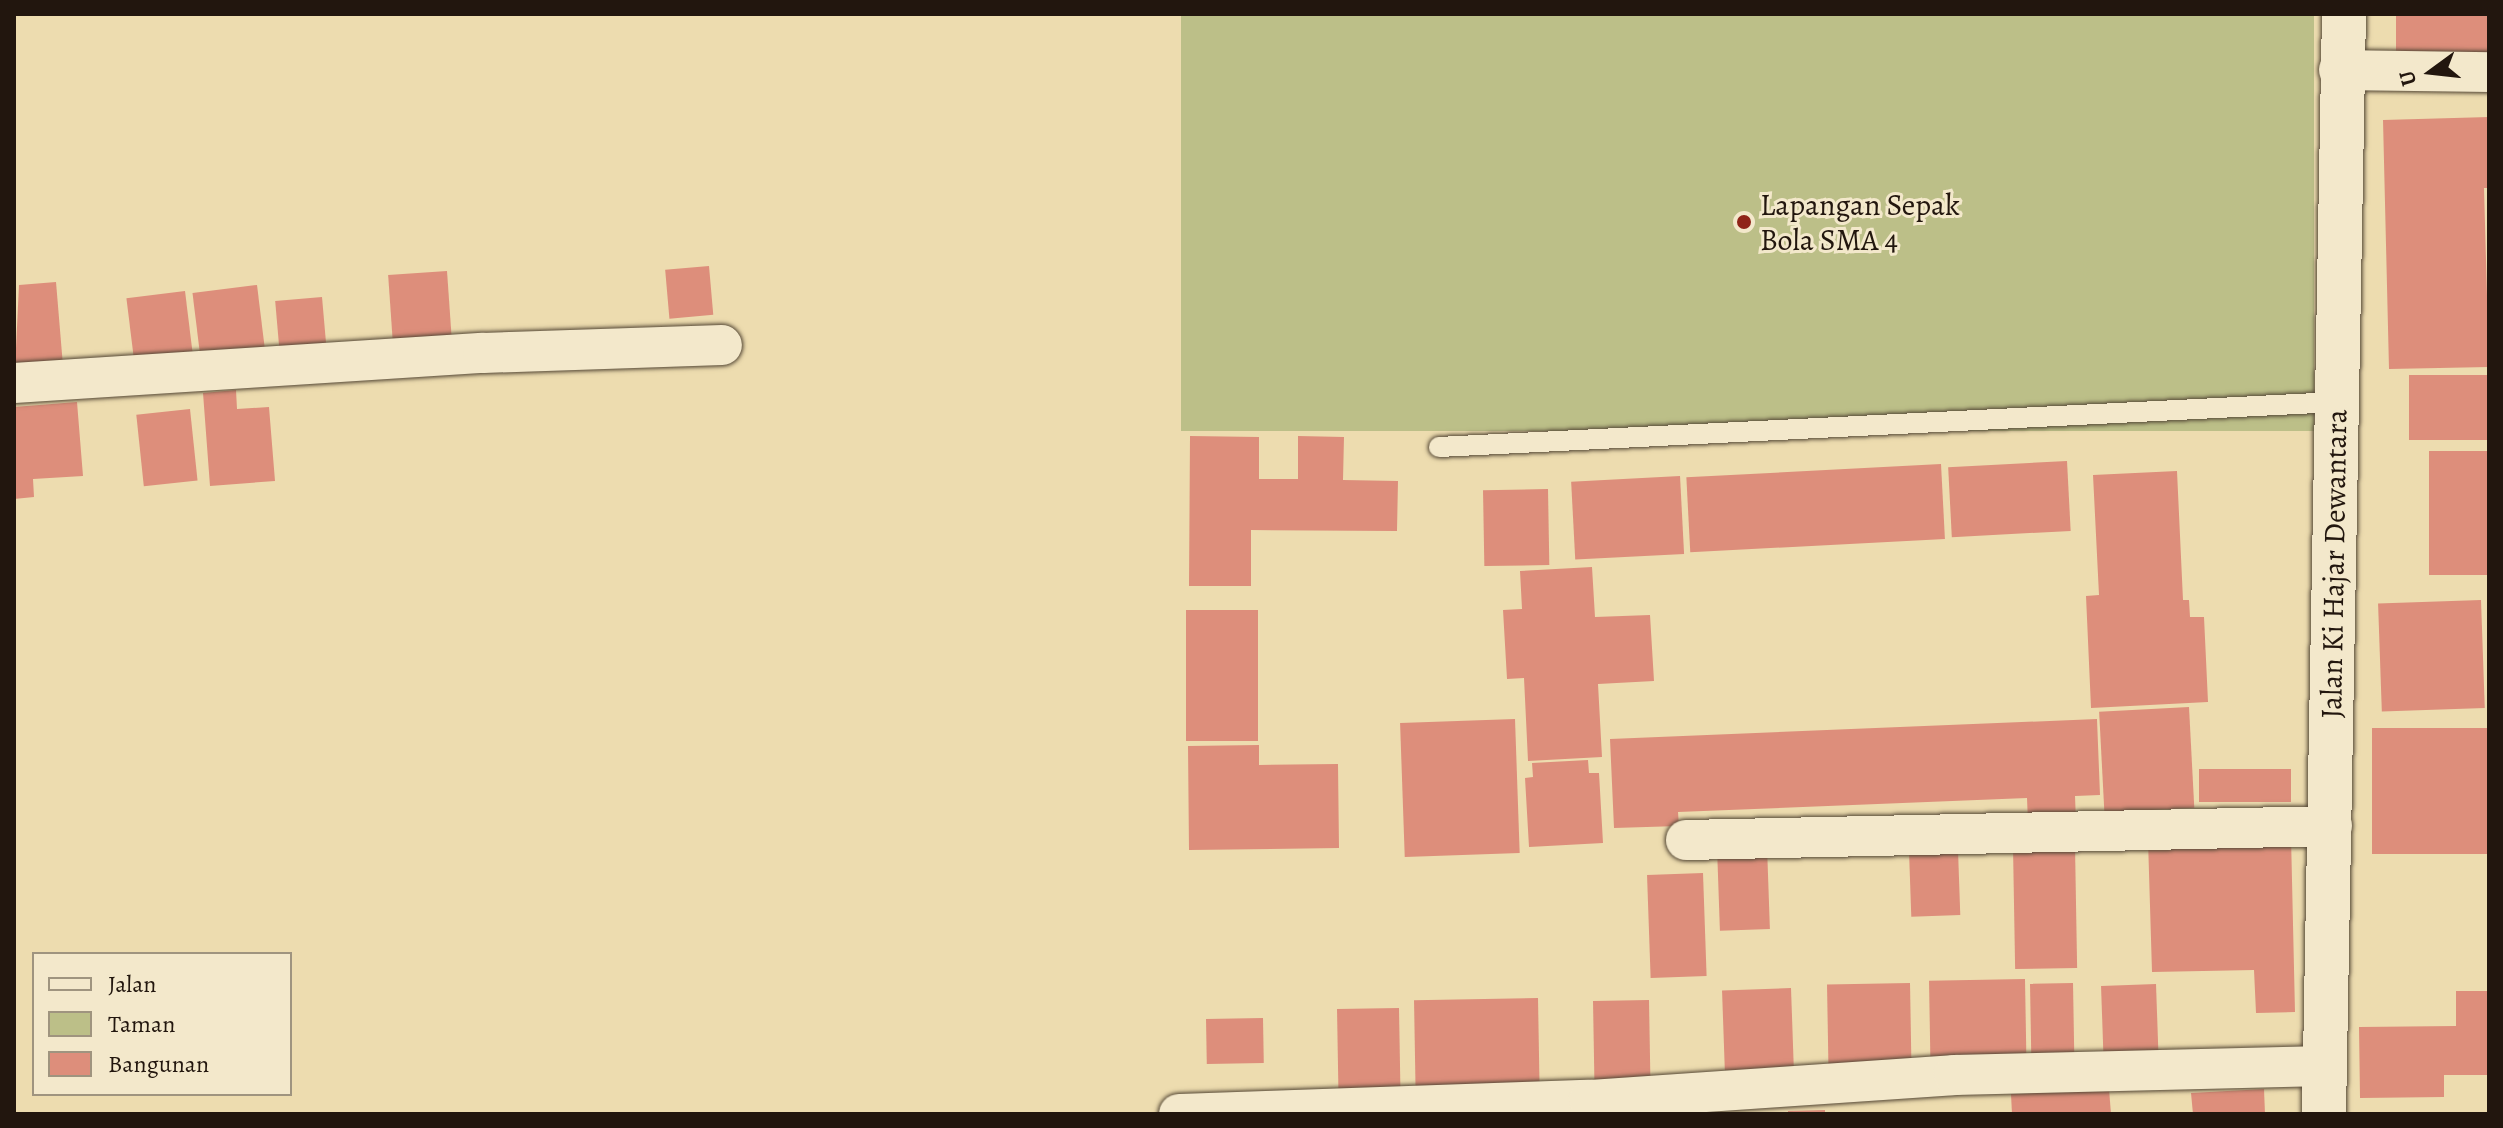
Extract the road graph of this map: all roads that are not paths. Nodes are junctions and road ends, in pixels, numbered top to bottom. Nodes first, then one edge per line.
1 (2344, 14) edge
2 (2339, 70) junction
3 (2489, 72) edge
4 (722, 345) dead end
5 (14, 383) edge
6 (2336, 402) junction
7 (1439, 447) dead end
8 (2332, 826) junction
9 (1686, 840) dead end
10 (2325, 1066) junction
11 (1179, 1114) edge
12 (2324, 1114) edge

1 - 2 main road, Jalan Ki Hajar Dewantara
2 - 3 street
2 - 6 main road, Jalan Ki Hajar Dewantara
4 - 5 street
6 - 7 lane
6 - 8 main road, Jalan Ki Hajar Dewantara
8 - 9 street
8 - 10 main road, Jalan Ki Hajar Dewantara
10 - 11 street
10 - 12 main road, Jalan Ki Hajar Dewantara

